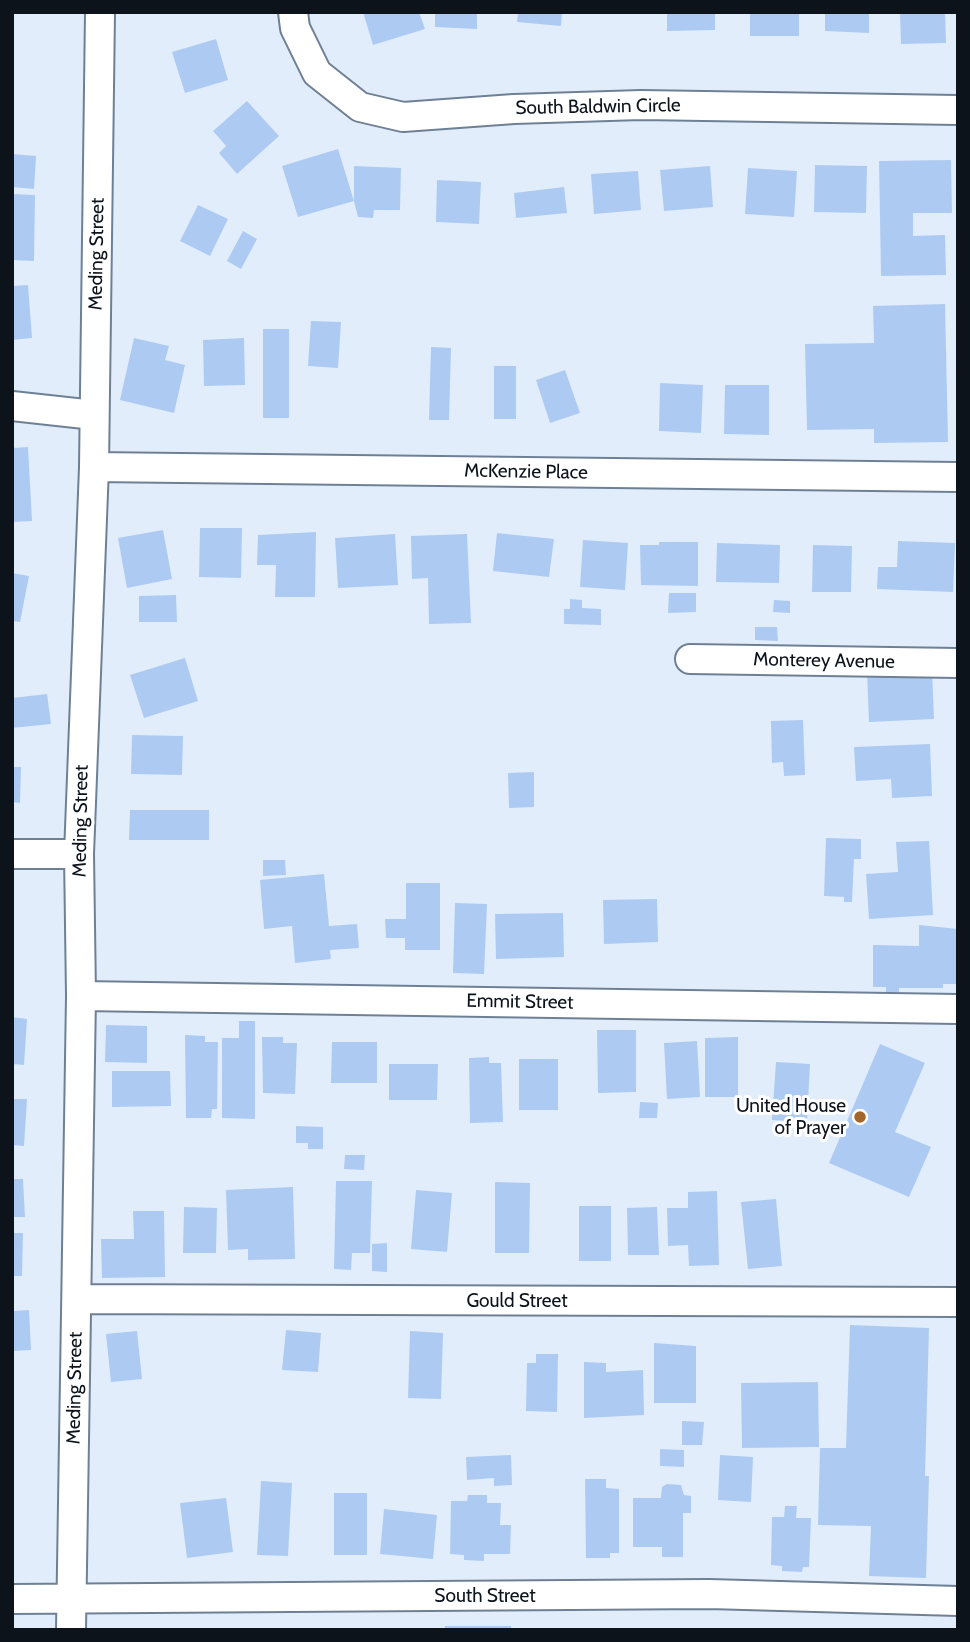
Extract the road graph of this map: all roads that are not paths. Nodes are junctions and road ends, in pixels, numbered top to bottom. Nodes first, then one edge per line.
1 (100, 12) edge
2 (293, 12) edge
3 (958, 110) edge
4 (12, 407) edge
5 (94, 415) junction
6 (94, 467) junction
7 (958, 477) edge
8 (690, 659) dead end
9 (958, 663) edge
10 (12, 854) edge
11 (79, 855) junction
12 (81, 996) junction
13 (958, 1009) edge
14 (77, 1299) junction
15 (958, 1302) edge
16 (12, 1599) edge
17 (71, 1599) junction
18 (958, 1601) edge
19 (71, 1630) edge

1 - 5 street, Meding Street
2 - 3 street, South Baldwin Circle
4 - 5 street
5 - 6 street, Meding Street
6 - 7 street, McKenzie Place
6 - 11 street, Meding Street
8 - 9 street, Monterey Avenue
10 - 11 street
11 - 12 street, Meding Street
12 - 13 street, Emmit Street
12 - 14 street, Meding Street
14 - 15 street, Gould Street
14 - 17 street, Meding Street
16 - 17 street, South Street
17 - 18 street, South Street
17 - 19 street, Meding Street

